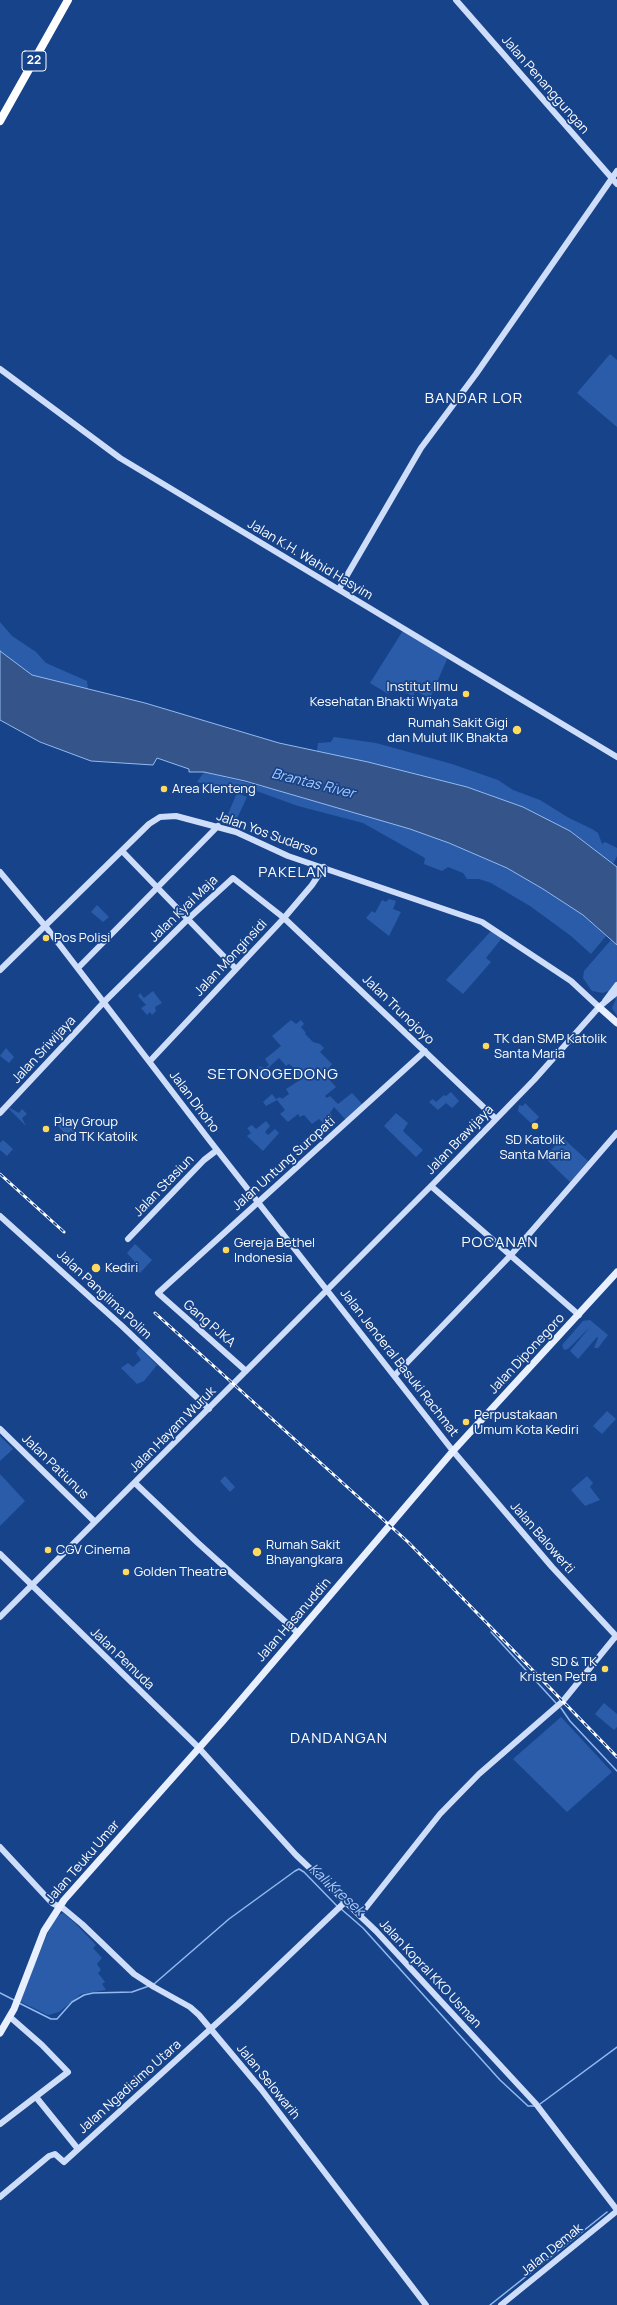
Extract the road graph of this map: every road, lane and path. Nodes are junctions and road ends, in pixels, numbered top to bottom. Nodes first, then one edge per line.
1 (68, 0) edge
2 (456, 0) edge
3 (0, 121) edge
4 (617, 171) edge
5 (612, 178) junction
6 (617, 184) edge
7 (0, 370) edge
8 (339, 589) junction
9 (617, 757) edge
10 (218, 826) junction
11 (123, 852) junction
12 (324, 867) junction
13 (0, 872) edge
14 (158, 888) junction
15 (284, 918) junction
16 (188, 919) junction
17 (46, 927) junction
18 (78, 968) junction
19 (236, 969) junction
20 (0, 970) edge
21 (617, 986) edge
22 (613, 994) edge
23 (104, 1002) junction
24 (602, 1004) junction
25 (617, 1023) edge
26 (425, 1051) junction
27 (150, 1061) junction
28 (0, 1113) edge
29 (496, 1119) junction
30 (617, 1133) edge
31 (217, 1150) junction
32 (431, 1186) junction
33 (258, 1202) junction
34 (1, 1219) edge
35 (128, 1239) dead end
36 (510, 1256) junction
37 (617, 1272) edge
38 (327, 1289) junction
39 (158, 1293) joint
40 (579, 1315) junction
41 (246, 1371) junction
42 (395, 1375) junction
43 (209, 1409) junction
44 (0, 1429) edge
45 (453, 1451) junction
46 (135, 1483) junction
47 (95, 1522) junction
48 (0, 1554) edge
49 (32, 1585) junction
50 (0, 1617) edge
51 (298, 1633) junction
52 (616, 1637) edge
53 (198, 1747) junction
54 (0, 1847) edge
55 (341, 1905) junction
56 (60, 1906) junction
57 (360, 1915) junction
58 (10, 2017) junction
59 (210, 2028) junction
60 (0, 2033) edge
61 (36, 2097) junction
62 (0, 2124) edge
63 (78, 2149) junction
64 (0, 2197) edge
65 (617, 2210) edge
66 (426, 2305) edge
67 (501, 2305) edge

1 - 3 highway, 22
2 - 5 main road, Jalan Penanggungan
4 - 5 main road
5 - 6 main road, Jalan Penanggungan
5 - 8 main road
7 - 8 main road, Jalan K.H. Wahid Hasyim
8 - 9 main road, Jalan K.H. Wahid Hasyim
10 - 11 main road, Jalan Yos Sudarso
10 - 12 main road, Jalan Yos Sudarso
10 - 14 main road
11 - 14 main road
11 - 17 main road, Jalan Yos Sudarso
12 - 15 main road, Jalan Monginsidi
12 - 24 main road, Jalan Yos Sudarso
13 - 17 main road, Jalan Dhoho
14 - 16 main road
14 - 18 main road
15 - 16 main road, Jalan Kyai Maja
15 - 19 main road, Jalan Monginsidi
15 - 26 main road, Jalan Trunojoyo
16 - 19 main road
16 - 23 main road, Jalan Kyai Maja
17 - 18 main road, Jalan Dhoho
17 - 20 main road, Jalan Yos Sudarso
18 - 23 main road, Jalan Dhoho
19 - 27 main road, Jalan Monginsidi
21 - 22 main road, Jalan Brawijaya
22 - 24 main road, Jalan Brawijaya
23 - 27 main road, Jalan Dhoho
23 - 28 main road, Jalan Sriwijaya
24 - 25 main road
24 - 29 main road, Jalan Brawijaya
26 - 29 main road, Jalan Trunojoyo
26 - 33 main road, Jalan Untung Suropati
27 - 31 main road, Jalan Dhoho
29 - 32 main road, Jalan Brawijaya
30 - 36 main road
31 - 33 main road, Jalan Dhoho
31 - 35 main road, Jalan Stasiun
32 - 36 main road
32 - 38 main road, Jalan Brawijaya
33 - 38 main road, Jalan Dhoho
33 - 39 main road, Jalan Untung Suropati
34 - 43 main road, Jalan Panglima Polim
36 - 40 main road
36 - 42 main road
37 - 40 main road, Jalan Diponegoro
38 - 41 main road, Jalan Hayam Wuruk
38 - 42 main road, Jalan Jenderal Basuki Rachmat
39 - 41 main road, Gang PJKA
40 - 45 main road, Jalan Diponegoro
41 - 43 main road, Jalan Hayam Wuruk
42 - 45 main road, Jalan Jenderal Basuki Rachmat
43 - 46 main road, Jalan Hayam Wuruk
44 - 47 main road, Jalan Patiunus
45 - 51 main road, Jalan Hasanuddin
45 - 52 main road, Jalan Balowerti
46 - 47 main road, Jalan Hayam Wuruk
46 - 51 main road
47 - 49 main road, Jalan Hayam Wuruk
48 - 49 main road, Jalan Pemuda
49 - 50 main road, Jalan Hayam Wuruk
49 - 53 main road, Jalan Pemuda
51 - 53 main road, Jalan Hasanuddin
52 - 57 main road
53 - 55 main road, Jalan Kopral KKO Usman
53 - 56 main road, Jalan Teuku Umar
54 - 56 main road, Jalan Selowarih
55 - 57 main road, Jalan Kopral KKO Usman
55 - 59 main road, Jalan Ngadisimo Utara
56 - 58 main road, Jalan Teuku Umar
56 - 59 main road, Jalan Selowarih
57 - 65 main road, Jalan Kopral KKO Usman
58 - 60 main road, Jalan Teuku Umar
58 - 61 main road
59 - 63 main road, Jalan Ngadisimo Utara
59 - 66 main road, Jalan Selowarih
61 - 62 main road
61 - 63 main road
63 - 64 main road, Jalan Ngadisimo Utara
65 - 67 main road, Jalan Demak

